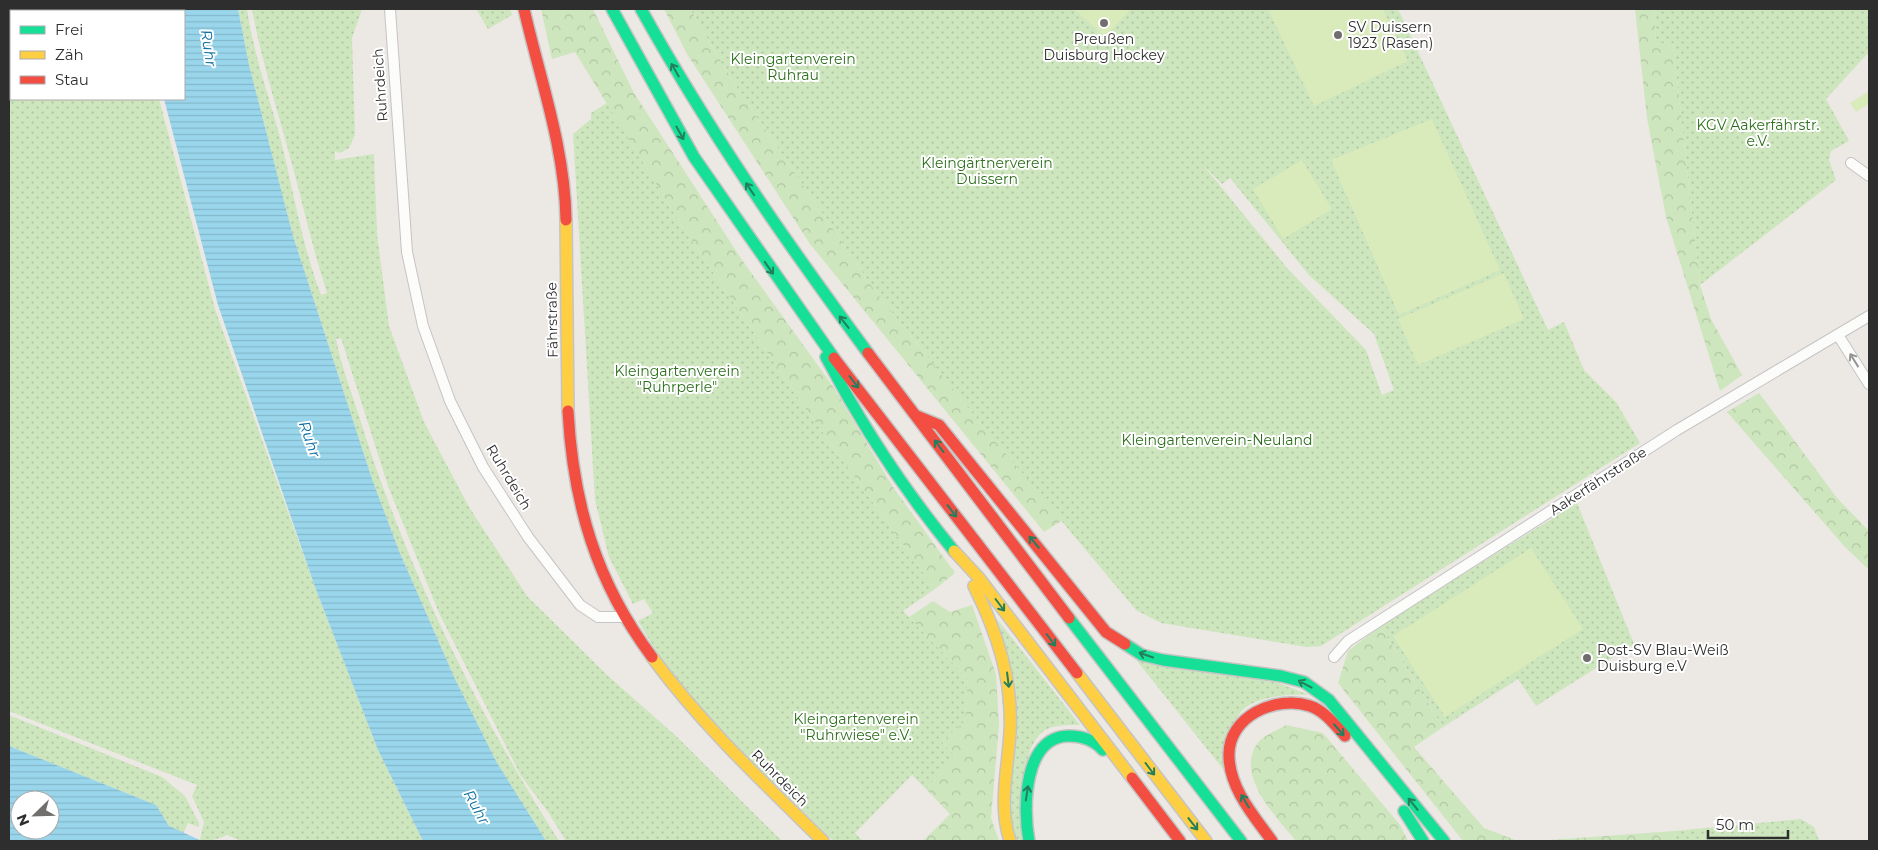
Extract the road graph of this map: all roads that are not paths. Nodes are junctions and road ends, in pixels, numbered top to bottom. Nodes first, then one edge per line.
1 (390, 9) edge
2 (612, 9) edge
3 (641, 9) edge
4 (524, 12) edge
5 (1851, 163) dead end
6 (1869, 176) edge
7 (1869, 316) edge
8 (813, 330) junction
9 (1838, 335) junction
10 (1869, 384) edge
11 (916, 416) junction
12 (957, 555) junction
13 (625, 617) junction
14 (1334, 657) dead end
15 (1158, 736) junction
16 (1387, 790) dead end
17 (1146, 798) junction
18 (1399, 805) dead end
19 (823, 841) edge
20 (1010, 841) edge
21 (1029, 841) edge
22 (1180, 841) edge
23 (1206, 841) edge
24 (1241, 841) edge
25 (1252, 841) edge
26 (1272, 841) edge
27 (1423, 841) edge
28 (1444, 841) edge

1 - 13 street, Ruhrdeich
2 -> 8 main road
11 -> 3 main road
4 - 13 main road, Fährstraße
5 - 6 street
7 - 9 street, Aakerfährstraße
8 - 12 main road
8 -> 23 main road
10 -> 9 street
9 - 14 street, Aakerfährstraße
15 -> 11 main road
28 -> 11 main road
12 -> 17 main road
12 -> 20 main road
13 - 19 main road, Ruhrdeich
15 - 24 main road
15 - 25 main road
26 -> 16 main road
21 -> 17 main road
17 - 22 main road
18 - 27 main road

